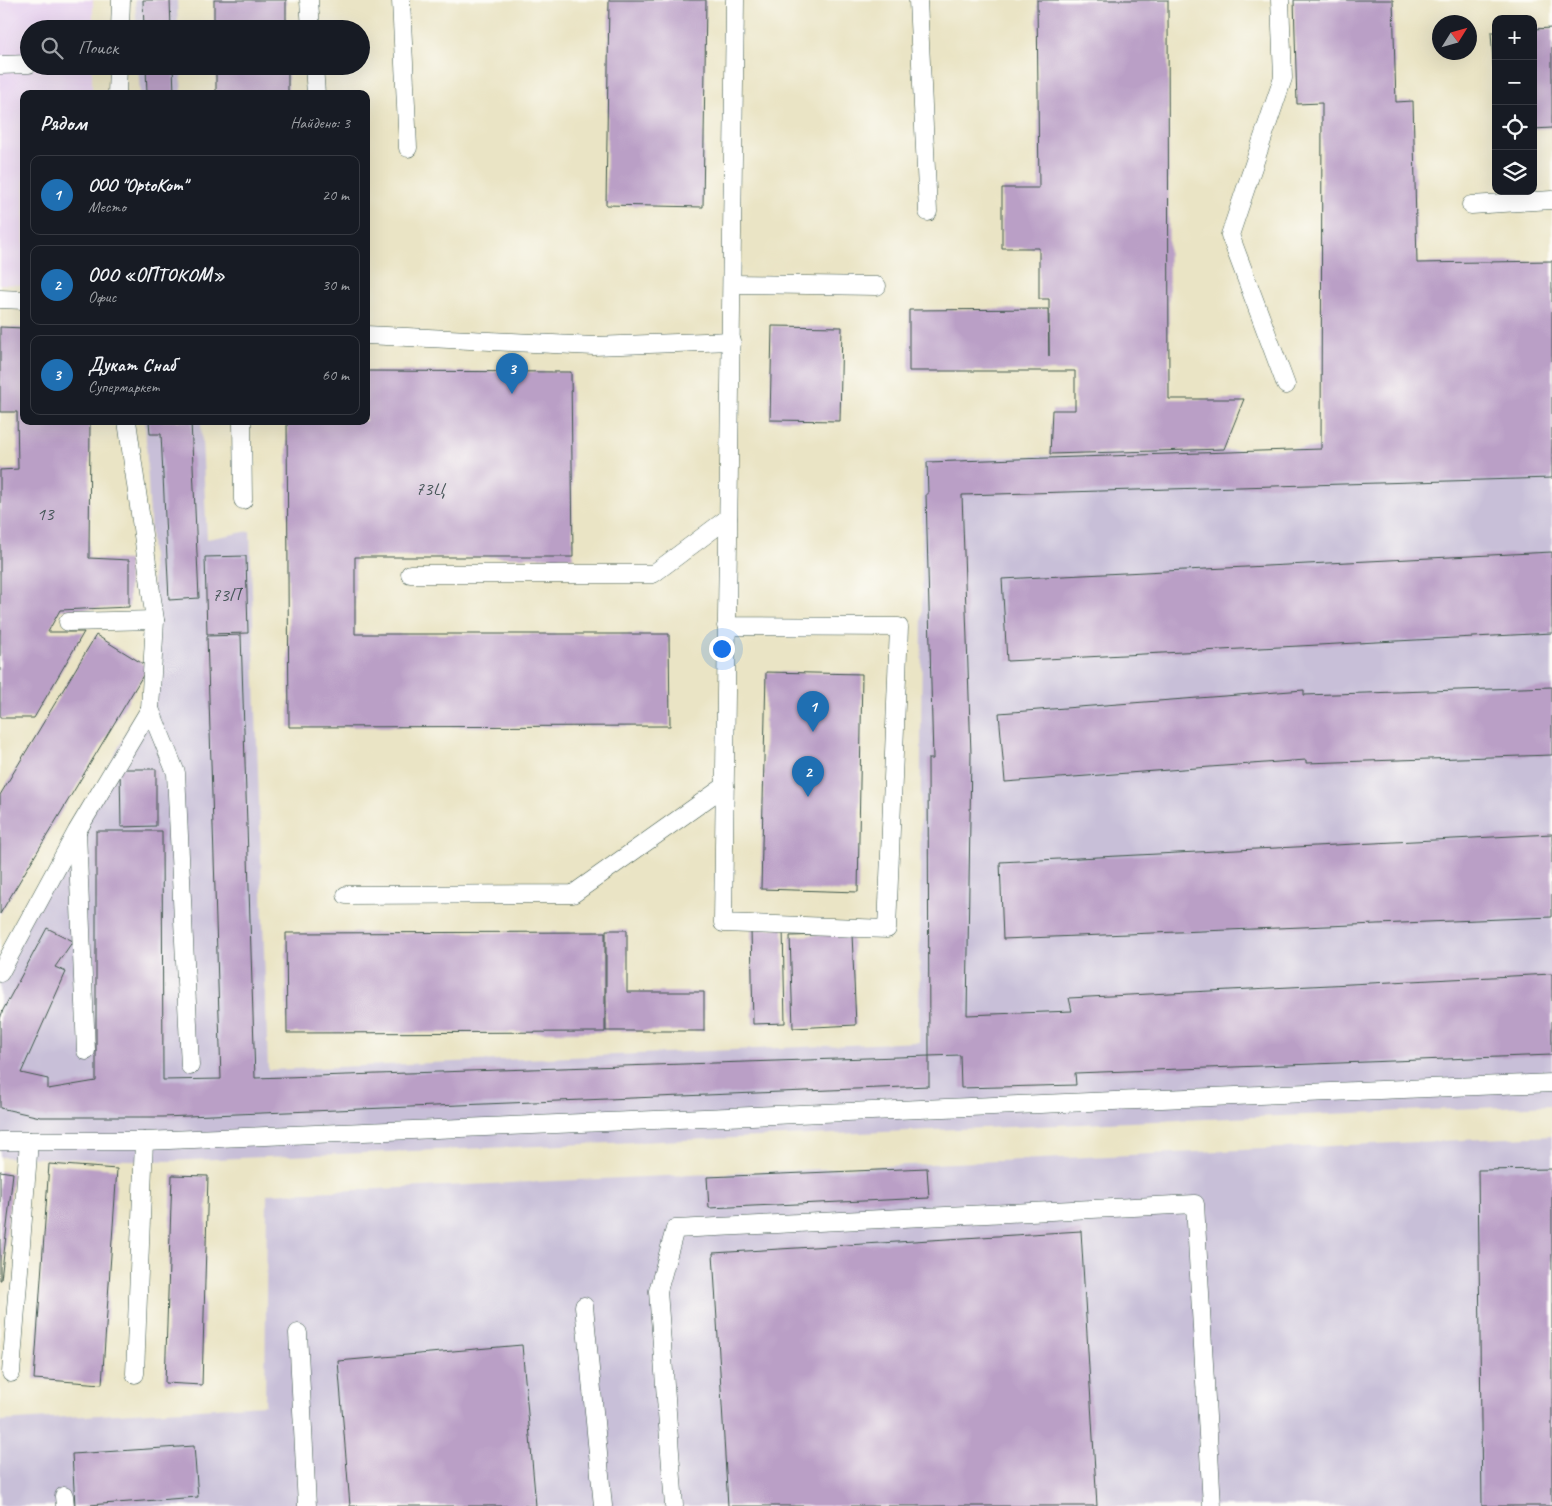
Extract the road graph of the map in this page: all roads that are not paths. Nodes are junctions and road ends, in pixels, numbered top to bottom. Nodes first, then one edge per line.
1 (121, 0) edge
2 (309, 0) edge
3 (401, 0) edge
4 (735, 0) edge
5 (918, 0) edge
6 (1280, 0) edge
7 (120, 20) edge
8 (310, 20) edge
9 (20, 64) edge
10 (0, 65) edge
11 (118, 75) edge
12 (315, 75) edge
13 (117, 90) edge
14 (316, 90) edge
15 (408, 148) dead end
16 (1552, 200) edge
17 (1471, 205) dead end
18 (928, 212) dead end
19 (732, 284) junction
20 (877, 286) dead end
21 (0, 299) edge
22 (20, 300) edge
23 (370, 335) edge
24 (732, 341) junction
25 (1286, 385) dead end
26 (128, 425) edge
27 (242, 425) edge
28 (243, 500) dead end
29 (728, 518) junction
30 (410, 574) dead end
31 (155, 620) junction
32 (68, 622) dead end
33 (726, 626) junction
34 (150, 709) junction
35 (725, 786) junction
36 (77, 831) junction
37 (346, 895) dead end
38 (0, 974) edge
39 (86, 1051) dead end
40 (190, 1066) dead end
41 (1552, 1084) edge
42 (29, 1141) junction
43 (144, 1141) junction
44 (0, 1142) edge
45 (584, 1306) dead end
46 (298, 1333) dead end
47 (12, 1373) dead end
48 (136, 1374) dead end
49 (307, 1506) edge
50 (603, 1506) edge
51 (674, 1506) edge
52 (1212, 1506) edge

1 - 7 lane
2 - 8 lane
3 - 15 lane
4 - 19 lane
5 - 18 lane
6 - 25 lane
9 - 10 lane
11 - 13 lane
12 - 14 lane
16 - 17 lane
19 - 20 lane
19 - 24 lane
21 - 22 lane
23 - 24 lane
24 - 29 lane
26 - 31 lane
27 - 28 lane
29 - 30 lane
29 - 33 lane
31 - 32 lane
31 - 34 lane
33 - 35 lane
33 - 35 lane
34 - 36 lane
34 - 40 lane
35 - 37 lane
36 - 38 lane
36 - 39 lane
41 - 43 lane
42 - 43 lane
42 - 44 lane
42 - 47 lane
43 - 48 lane
45 - 50 lane
46 - 49 lane
51 - 52 lane

